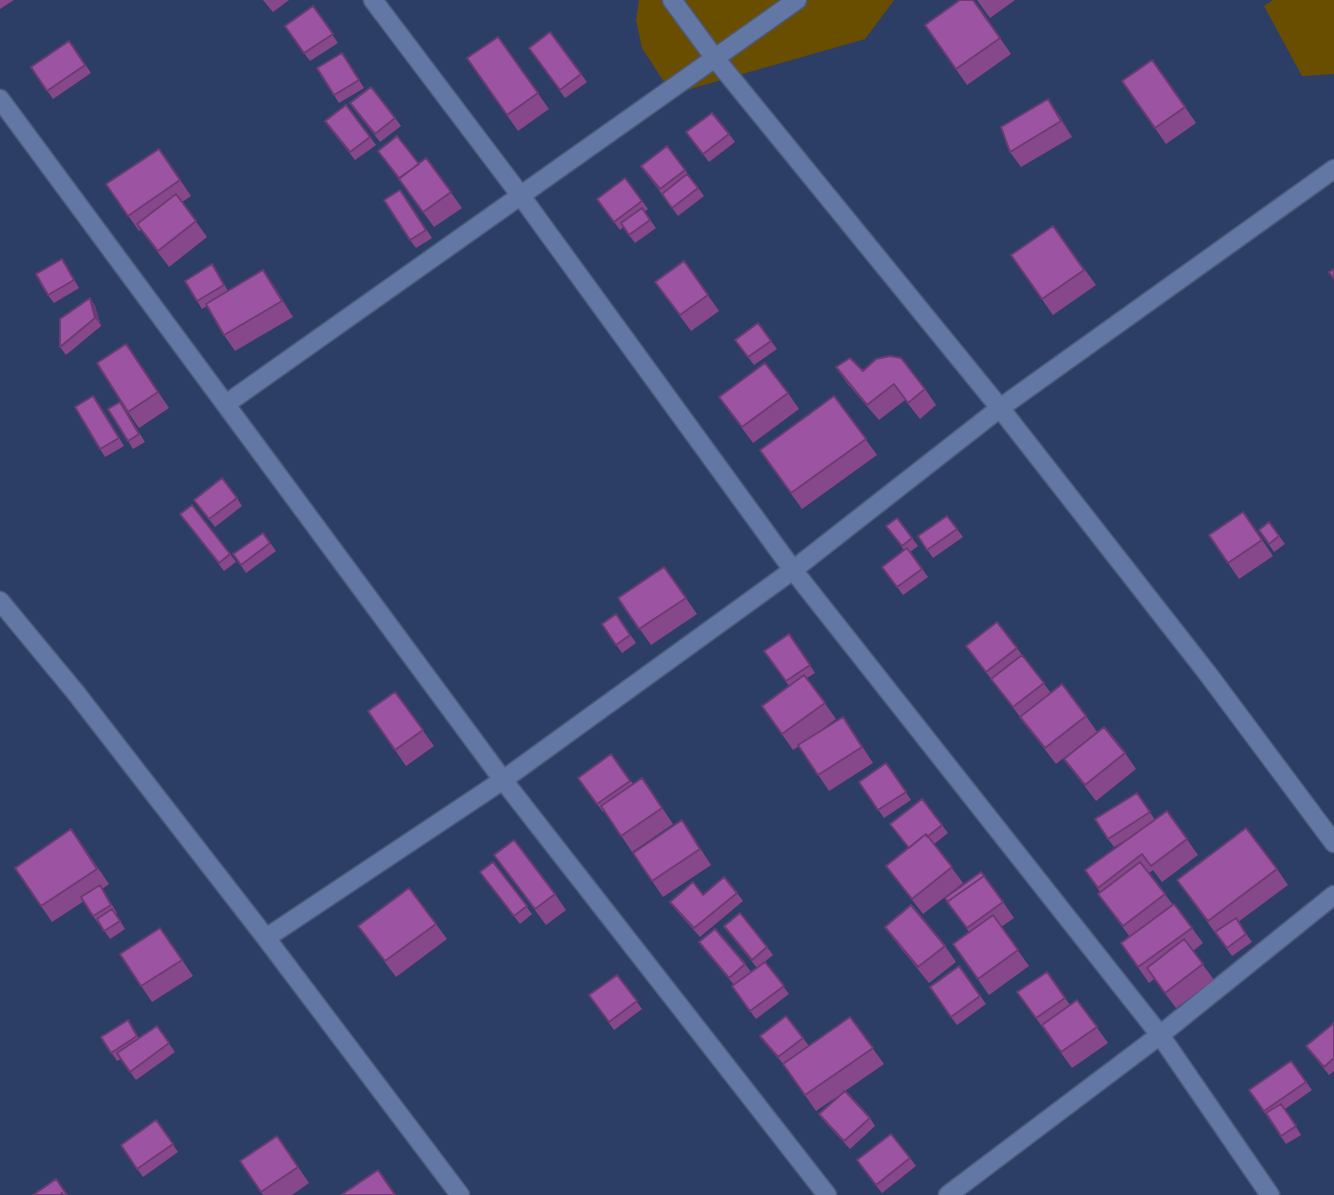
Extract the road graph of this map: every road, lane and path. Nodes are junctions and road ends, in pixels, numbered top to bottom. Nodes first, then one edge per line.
1 (373, 0) edge
2 (672, 0) edge
3 (797, 0) edge
4 (714, 57) junction
5 (0, 99) edge
6 (1334, 169) edge
7 (521, 196) junction
8 (226, 404) junction
9 (1000, 408) junction
10 (793, 570) junction
11 (0, 601) edge
12 (502, 780) junction
13 (1334, 843) edge
14 (1334, 895) edge
15 (266, 938) junction
16 (1160, 1035) junction
17 (460, 1195) edge
18 (827, 1195) edge
19 (948, 1195) edge
20 (1270, 1195) edge

1 - 7 street
2 - 4 street
3 - 4 street
4 - 7 street
4 - 9 street
5 - 8 street
6 - 9 street
7 - 8 street
7 - 10 street
8 - 12 street
9 - 10 street
9 - 13 street
10 - 12 street
10 - 16 street
11 - 15 street
12 - 15 street
12 - 18 street
14 - 16 street
15 - 17 street
16 - 19 street
16 - 20 street

